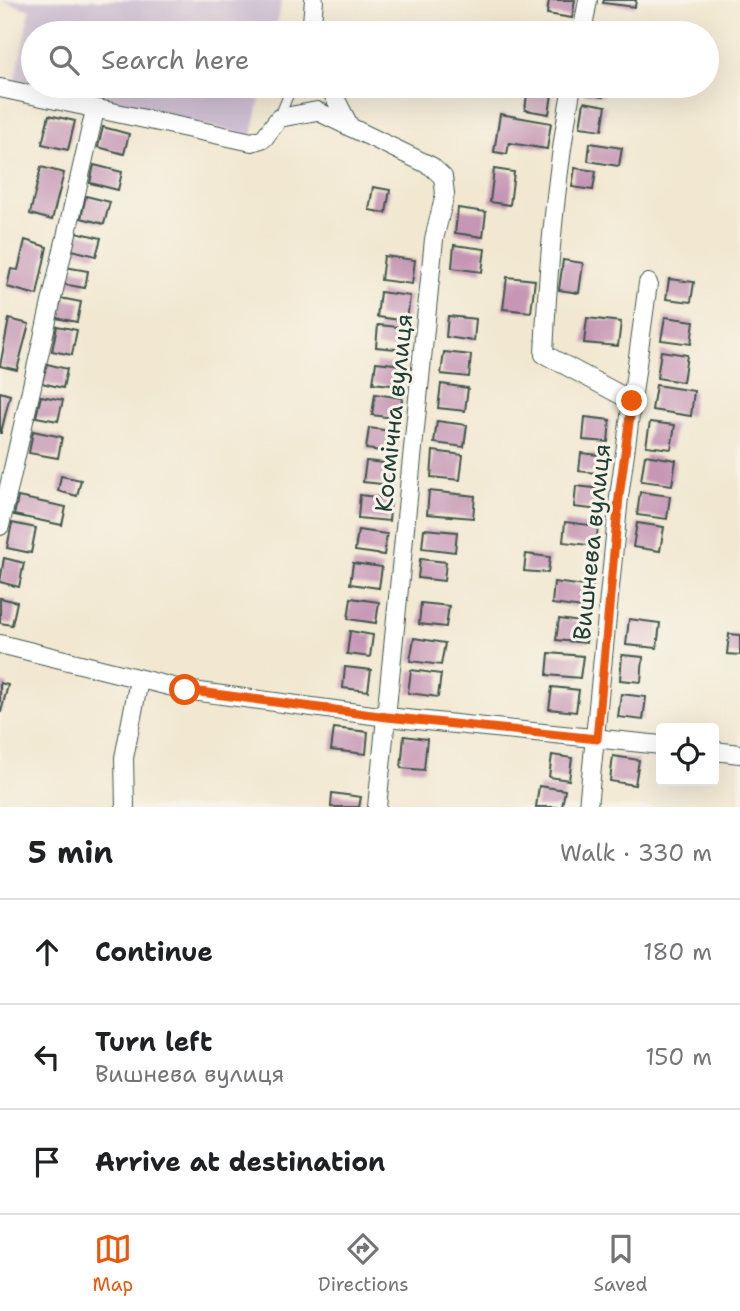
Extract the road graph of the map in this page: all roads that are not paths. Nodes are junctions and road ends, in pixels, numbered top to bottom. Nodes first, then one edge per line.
1 (314, 0) edge
2 (588, 0) edge
3 (312, 21) edge
4 (584, 21) edge
5 (0, 88) edge
6 (21, 93) edge
7 (43, 98) edge
8 (287, 98) edge
9 (335, 98) edge
10 (570, 98) edge
11 (95, 110) junction
12 (279, 118) junction
13 (350, 127) junction
14 (648, 283) dead end
15 (632, 401) junction
16 (0, 526) edge
17 (0, 644) edge
18 (139, 680) junction
19 (387, 717) junction
20 (597, 739) junction
21 (656, 745) edge
22 (719, 752) edge
23 (740, 754) edge
24 (125, 807) edge
25 (377, 807) edge
26 (588, 807) edge

1 - 3 street
2 - 4 street
5 - 6 street
7 - 11 street
8 - 12 lane
9 - 13 street
10 - 15 street
11 - 12 street
11 - 16 street
12 - 13 street, Космічна вулиця
13 - 19 street, Космічна вулиця
14 - 15 street, Вишнева вулиця
15 - 20 street, Вишнева вулиця
17 - 18 street
18 - 19 street
18 - 24 street
19 - 20 street
19 - 25 street, Космічна вулиця
20 - 21 street
20 - 26 street, Вишнева вулиця
22 - 23 street

